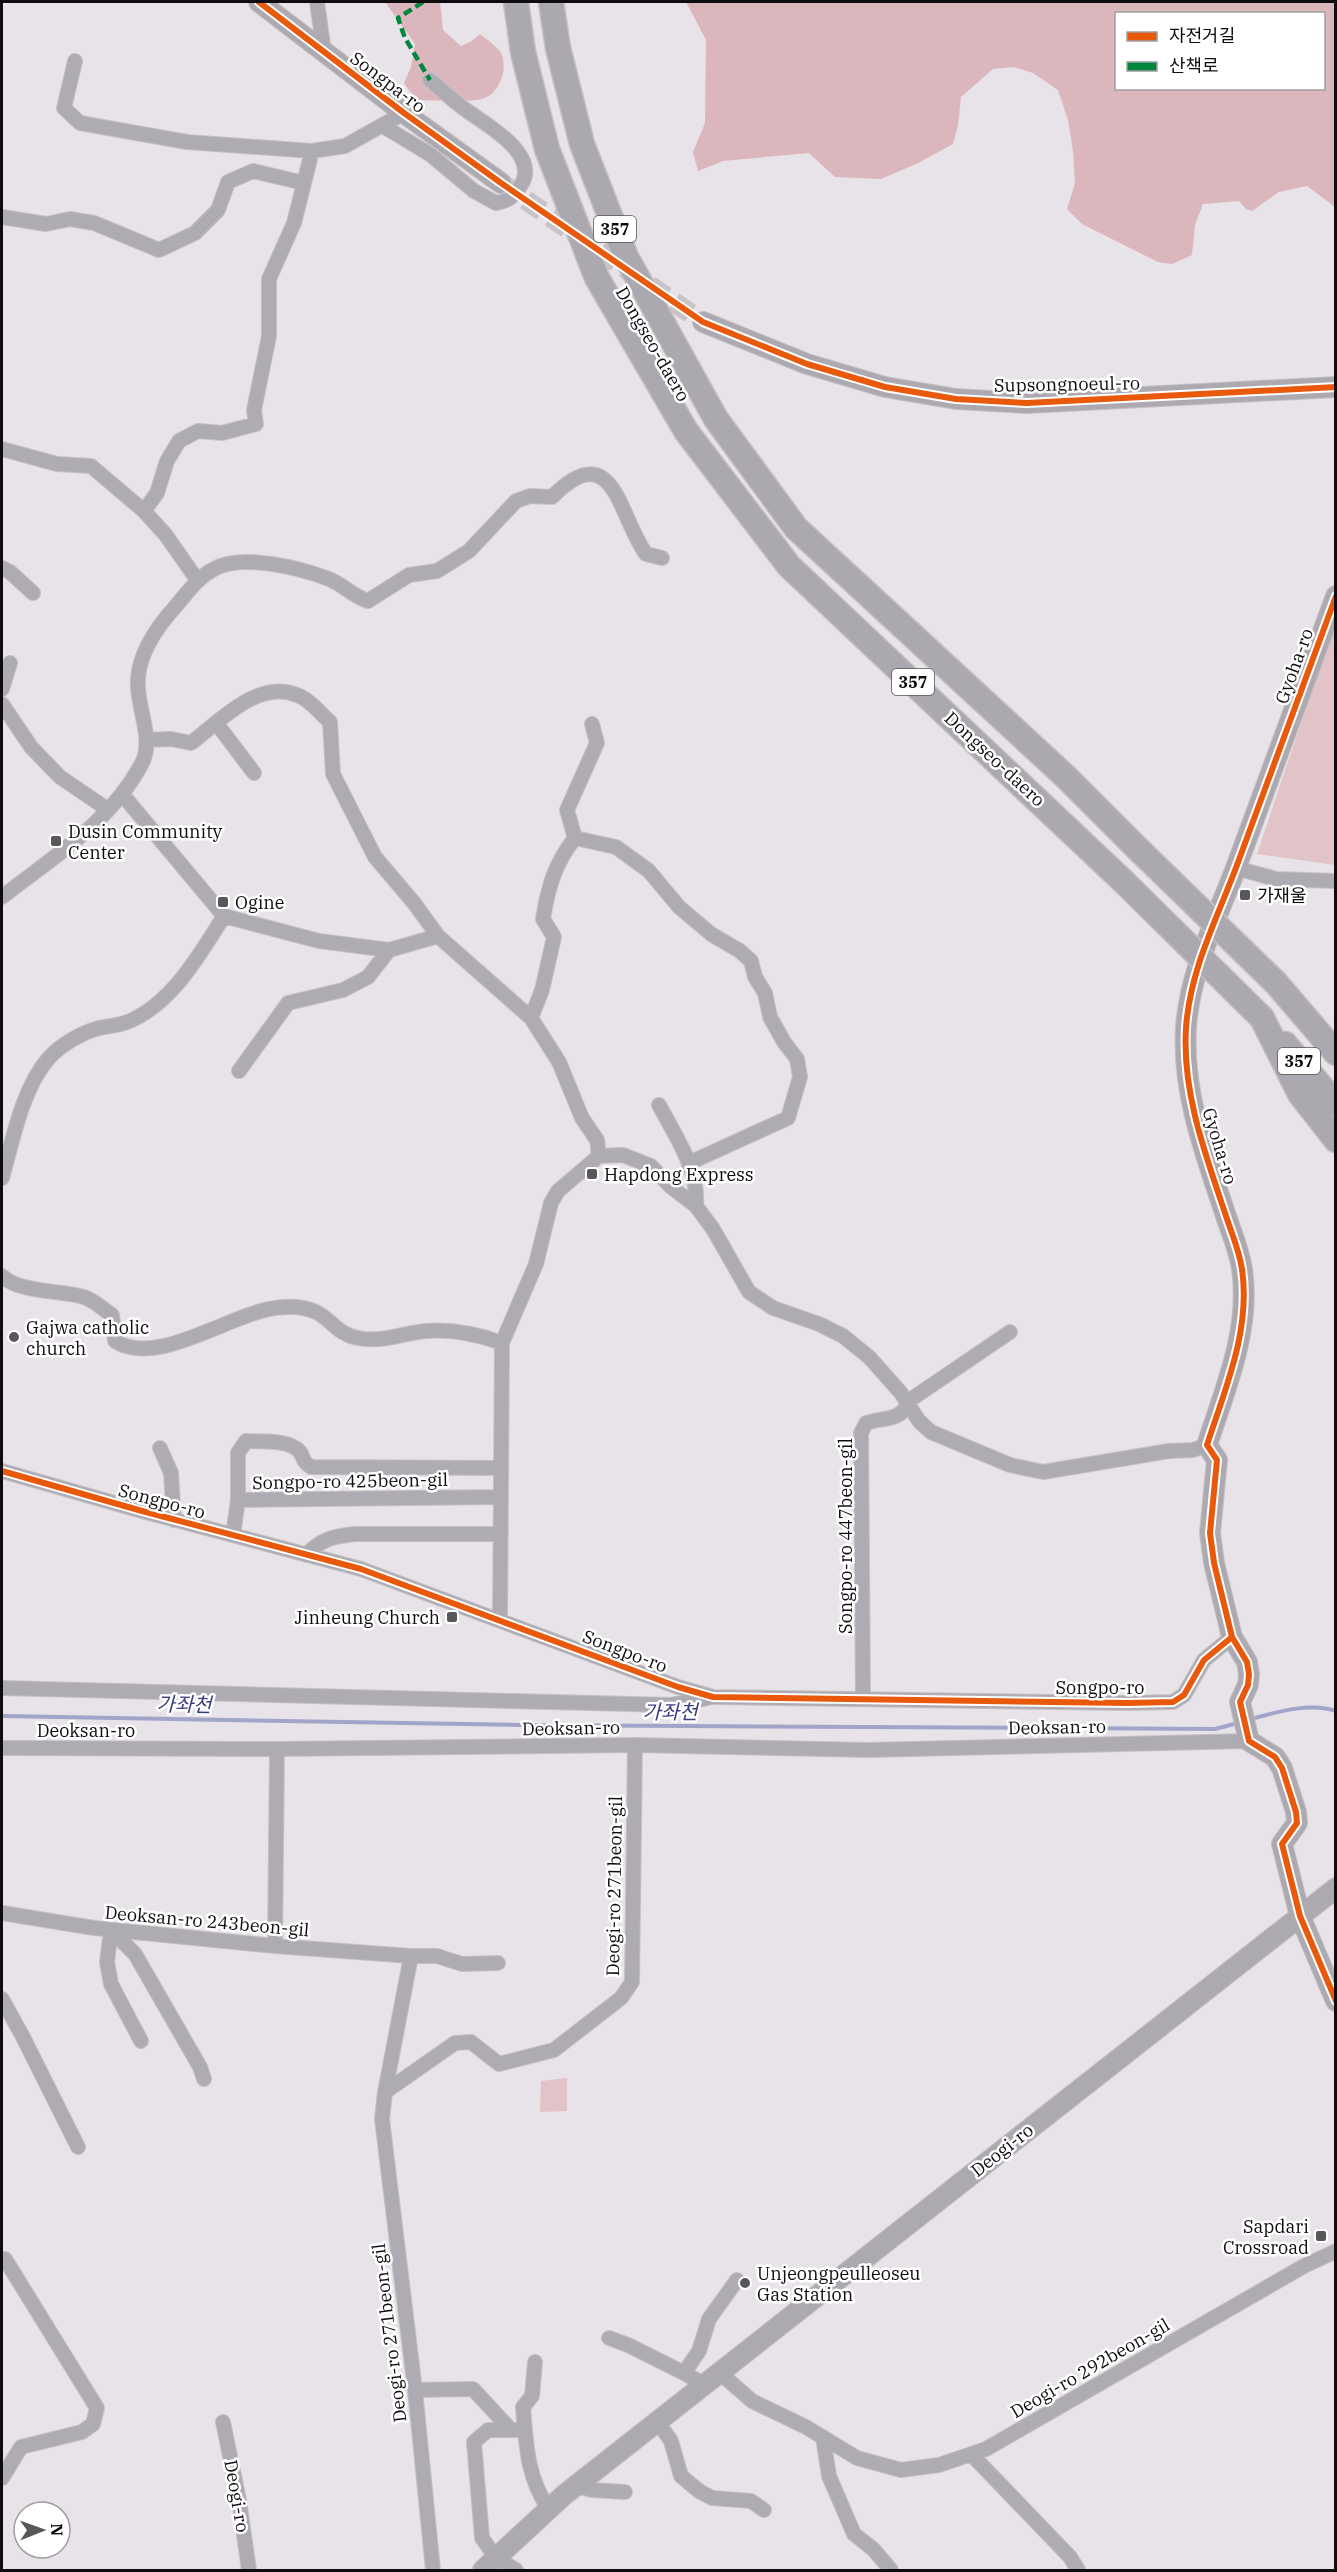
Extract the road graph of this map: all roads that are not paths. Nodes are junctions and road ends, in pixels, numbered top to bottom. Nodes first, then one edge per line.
1 (259, 2) edge
2 (317, 2) edge
3 (516, 2) edge
4 (551, 2) edge
5 (324, 52) junction
6 (75, 62) dead end
7 (430, 80) dead end
8 (404, 113) junction
9 (383, 126) junction
10 (312, 151) junction
11 (304, 183) junction
12 (501, 183) tunnel mouth
13 (2, 217) edge
14 (704, 322) tunnel mouth
15 (1335, 387) edge
16 (2, 449) edge
17 (144, 511) junction
18 (662, 558) dead end
19 (2, 568) edge
20 (198, 581) junction
21 (33, 593) dead end
22 (1335, 596) edge
23 (10, 663) dead end
24 (2, 689) edge
25 (2, 704) edge
26 (217, 724) junction
27 (591, 724) dead end
28 (146, 740) junction
29 (254, 773) dead end
30 (122, 794) junction
31 (107, 809) junction
32 (575, 838) junction
33 (1236, 868) junction
34 (1335, 881) edge
35 (2, 897) edge
36 (224, 916) junction
37 (438, 936) junction
38 (389, 950) junction
39 (531, 1018) junction
40 (1262, 1018) junction
41 (1335, 1053) edge
42 (238, 1071) dead end
43 (1335, 1104) edge
44 (659, 1105) dead end
45 (1335, 1140) edge
46 (599, 1156) junction
47 (689, 1163) junction
48 (2, 1178) edge
49 (696, 1206) junction
50 (2, 1276) edge
51 (1010, 1332) dead end
52 (502, 1343) junction
53 (908, 1404) junction
54 (1207, 1445) junction
55 (160, 1448) dead end
56 (501, 1468) junction
57 (2, 1471) edge
58 (501, 1497) junction
59 (238, 1500) junction
60 (174, 1520) junction
61 (501, 1534) junction
62 (233, 1535) junction
63 (306, 1555) junction
64 (500, 1620) junction
65 (1232, 1637) junction
66 (2, 1688) edge
67 (713, 1697) junction
68 (863, 1700) junction
69 (1245, 1726) junction
70 (635, 1745) junction
71 (2, 1748) edge
72 (278, 1749) junction
73 (1335, 1888) edge
74 (2, 1913) edge
75 (1300, 1916) junction
76 (111, 1930) junction
77 (275, 1946) junction
78 (411, 1956) junction
79 (498, 1963) dead end
80 (2, 1999) edge
81 (1335, 2001) edge
82 (141, 2041) dead end
83 (204, 2079) dead end
84 (385, 2092) junction
85 (78, 2147) dead end
86 (1335, 2251) edge
87 (5, 2259) dead end
88 (737, 2280) dead end
89 (609, 2338) dead end
90 (535, 2362) dead end
91 (684, 2373) junction
92 (713, 2379) junction
93 (415, 2390) junction
94 (223, 2422) dead end
95 (658, 2422) junction
96 (518, 2430) junction
97 (823, 2438) junction
98 (971, 2454) junction
99 (2, 2478) edge
100 (576, 2486) junction
101 (625, 2492) dead end
102 (549, 2509) junction
103 (764, 2510) dead end
104 (490, 2564) edge
105 (249, 2571) edge
106 (433, 2571) edge
107 (516, 2571) edge
108 (891, 2571) edge
109 (1078, 2571) edge

1 - 5 street, Songpa-ro
2 - 5 street
3 - 40 highway, Dongseo-daero / 357, bridge
4 - 41 highway, Dongseo-daero / 357, bridge
5 - 8 street, Songpa-ro
6 - 10 street
7 - 9 street
8 - 9 street
8 - 12 street, Songpa-ro
9 - 10 street
10 - 11 street
11 - 13 street
11 - 17 street
14 - 15 street, Supsongnoeul-ro
16 - 17 street
17 - 20 street
18 - 20 street
19 - 21 street
20 - 28 street
22 - 33 street, Gyoha-ro
23 - 24 street
25 - 31 street
26 - 28 street
26 - 29 street
26 - 37 street
27 - 32 street
28 - 30 street
30 - 31 street
30 - 36 street
31 - 35 street
32 - 39 street
32 - 47 street
33 - 34 street
33 - 54 street, Gyoha-ro
36 - 38 street
36 - 48 street
37 - 38 street
37 - 39 street
38 - 42 street
39 - 46 street
40 - 43 highway, Dongseo-daero / 357
40 - 45 highway
44 - 47 street
46 - 49 street
46 - 52 street
47 - 49 street
49 - 53 street
50 - 52 street
51 - 53 street, Songpo-ro 447beon-gil
52 - 56 street
53 - 54 street
53 - 68 street, Songpo-ro 447beon-gil
54 - 65 street
55 - 60 street
56 - 58 street
56 - 59 street, Songpo-ro 425beon-gil
57 - 60 street, Songpo-ro
58 - 59 street, Songpo-ro 425beon-gil
58 - 61 street
59 - 62 street
60 - 62 street, Songpo-ro
61 - 63 street
61 - 64 street
62 - 63 street, Songpo-ro
63 - 64 street, Songpo-ro
64 - 67 street, Songpo-ro
65 - 68 street, Songpo-ro
65 - 69 street
66 - 67 street, Deoksan-ro
67 - 68 street, Songpo-ro
69 - 70 street, Deoksan-ro
69 - 75 street
70 - 72 street, Deoksan-ro
70 - 84 street, Deogi-ro 271beon-gil
71 - 72 street, Deoksan-ro
72 - 77 street
73 - 75 street, Deogi-ro
74 - 76 street, Deoksan-ro 243beon-gil
75 - 81 street
75 - 92 street, Deogi-ro
76 - 77 street, Deoksan-ro 243beon-gil
76 - 82 street
76 - 83 street
77 - 78 street, Deoksan-ro 243beon-gil
78 - 79 street, Deoksan-ro 243beon-gil
78 - 84 street, Deogi-ro 271beon-gil
80 - 85 street
84 - 93 street, Deogi-ro 271beon-gil
86 - 98 street, Deogi-ro 292beon-gil
87 - 99 street
88 - 91 street
89 - 91 street
90 - 96 street
91 - 92 street
92 - 95 street, Deogi-ro
92 - 97 street, Deogi-ro 292beon-gil
93 - 96 street
93 - 106 street, Deogi-ro 271beon-gil
94 - 105 street, Deogi-ro
95 - 100 street, Deogi-ro
95 - 103 street
96 - 102 street
96 - 104 street
97 - 98 street, Deogi-ro 292beon-gil
97 - 108 street
98 - 109 street
100 - 101 street
100 - 102 street, Deogi-ro
102 - 104 street, Deogi-ro
104 - 107 street

